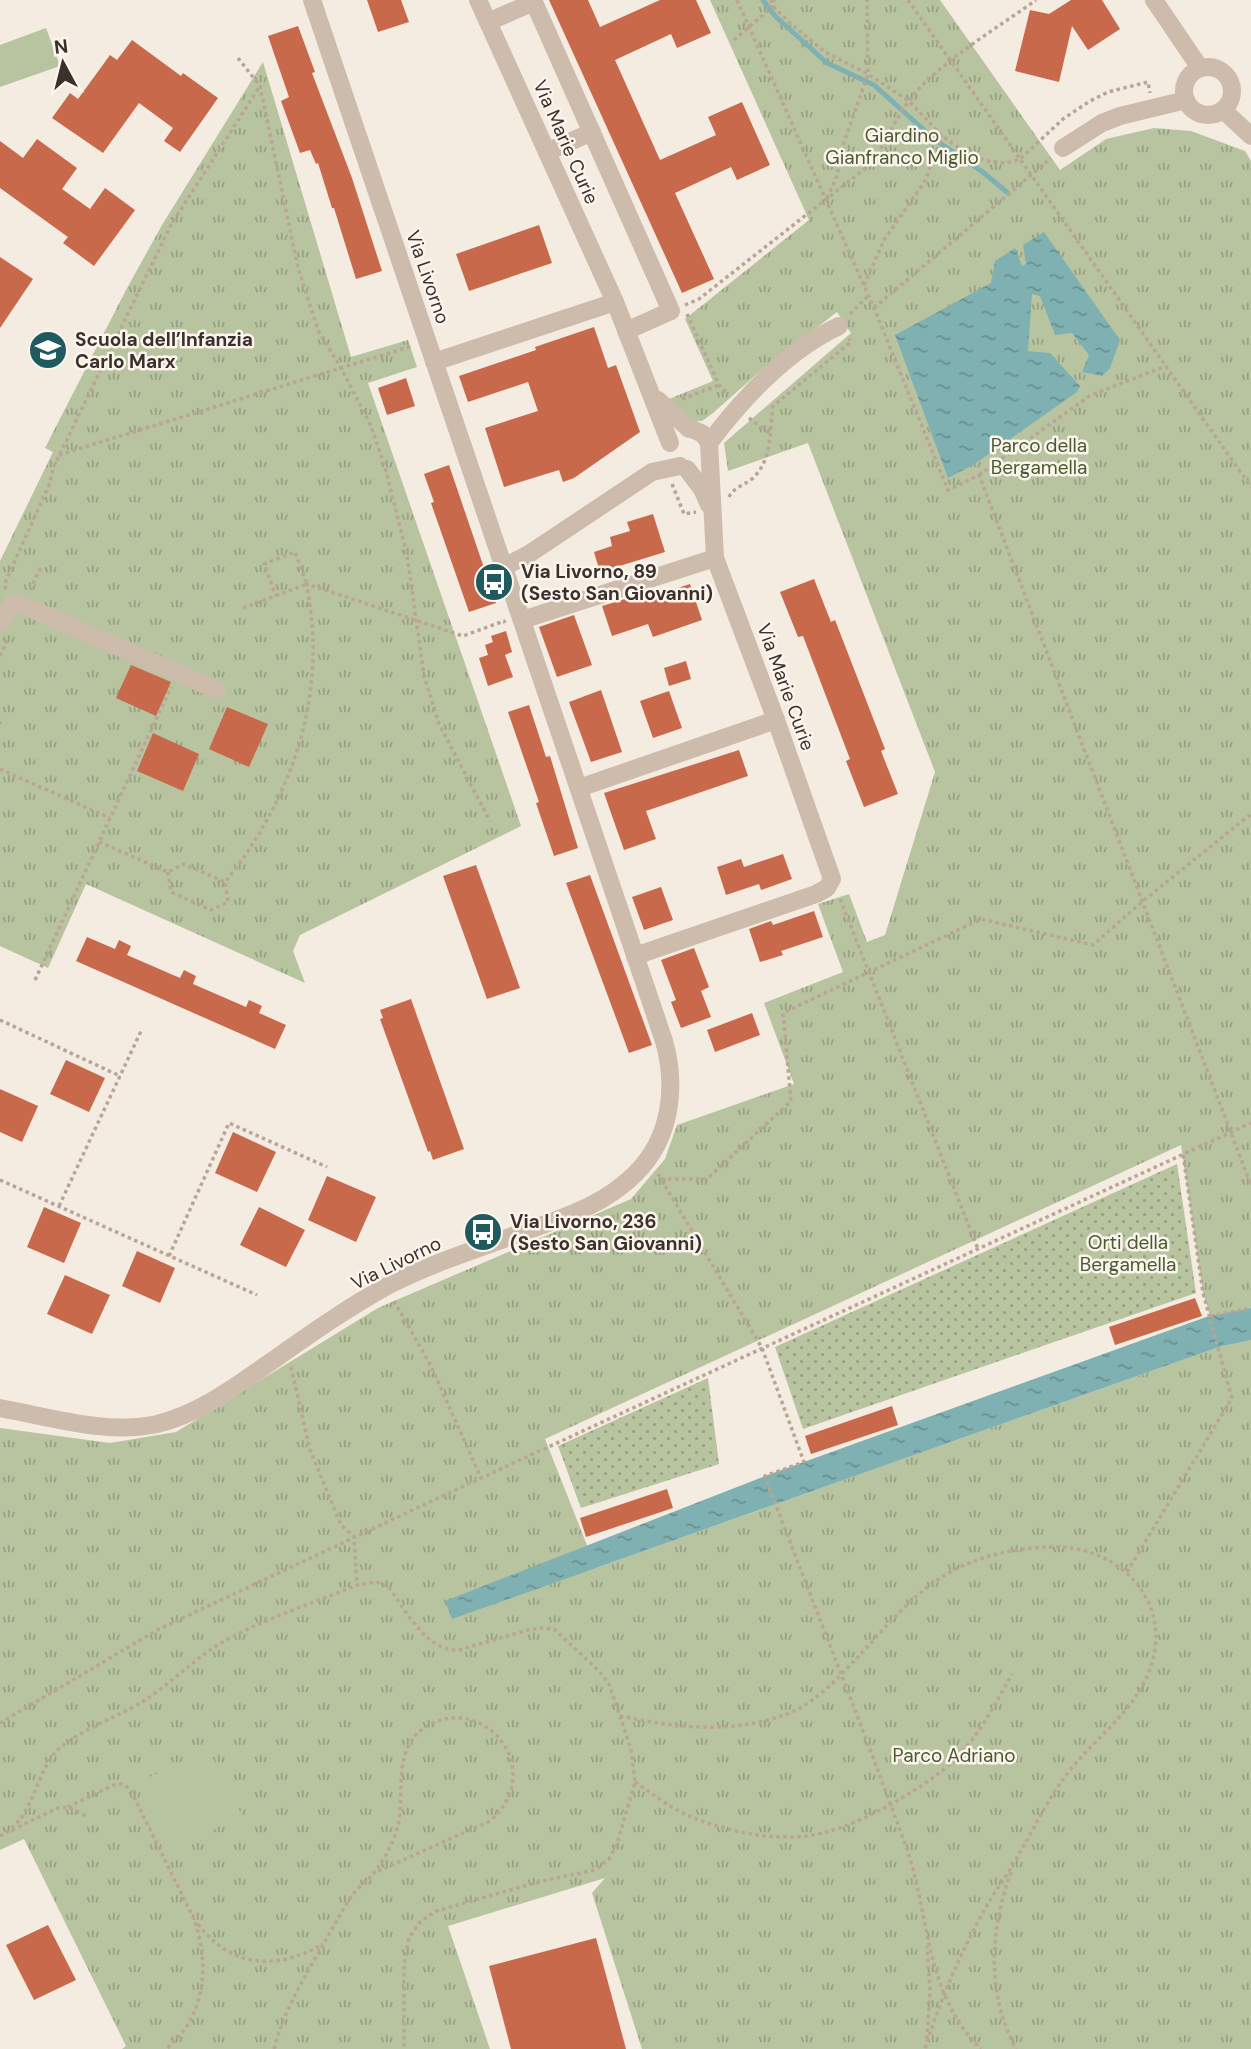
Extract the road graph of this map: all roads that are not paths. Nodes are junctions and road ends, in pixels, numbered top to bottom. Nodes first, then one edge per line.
1 (312, 0) edge
2 (478, 0) edge
3 (1154, 0) edge
4 (534, 1) edge
5 (488, 22) junction
6 (1200, 68) junction
7 (1186, 100) junction
8 (1223, 110) junction
9 (592, 132) junction
10 (1251, 136) edge
11 (1063, 148) road end
12 (547, 152) junction
13 (615, 302) junction
14 (839, 326) road end
15 (626, 331) junction
16 (435, 362) junction
17 (651, 392) junction
18 (738, 405) junction
19 (690, 429) junction
20 (670, 445) junction
21 (709, 447) junction
22 (679, 471) junction
23 (652, 472) junction
24 (711, 508) junction
25 (715, 558) junction
26 (504, 567) junction
27 (0, 623) edge
28 (524, 627) junction
29 (217, 690) dead end
30 (776, 720) junction
31 (579, 788) junction
32 (635, 956) junction
33 (0, 1408) edge

1 - 16 street, Via Livorno
2 - 5 street, Via Marie Curie
3 - 6 street
4 - 5 street
4 - 9 street
5 - 12 street, Via Marie Curie
6 - 7 street
6 - 8 street
7 - 8 street
7 - 11 street
8 - 10 street
9 - 12 street
9 - 15 street
12 - 13 street, Via Marie Curie
13 - 15 street, Via Marie Curie
13 - 16 street
14 - 18 street
15 - 17 street, Via Marie Curie
16 - 26 street, Via Livorno
17 - 19 street, Via Marie Curie
17 - 20 street, Via Marie Curie
18 - 19 street
18 - 21 street
19 - 20 street
19 - 21 street
20 - 22 street
20 - 23 street
21 - 22 street
21 - 24 street, Via Marie Curie
22 - 23 street
22 - 24 street, Via Marie Curie
23 - 26 street
24 - 25 street, Via Marie Curie
25 - 28 street
25 - 30 street, Via Marie Curie
26 - 28 street, Via Livorno
27 - 29 street
28 - 31 street, Via Livorno
30 - 31 street
30 - 32 street, Via Marie Curie
31 - 32 street, Via Livorno
32 - 33 street, Via Livorno

